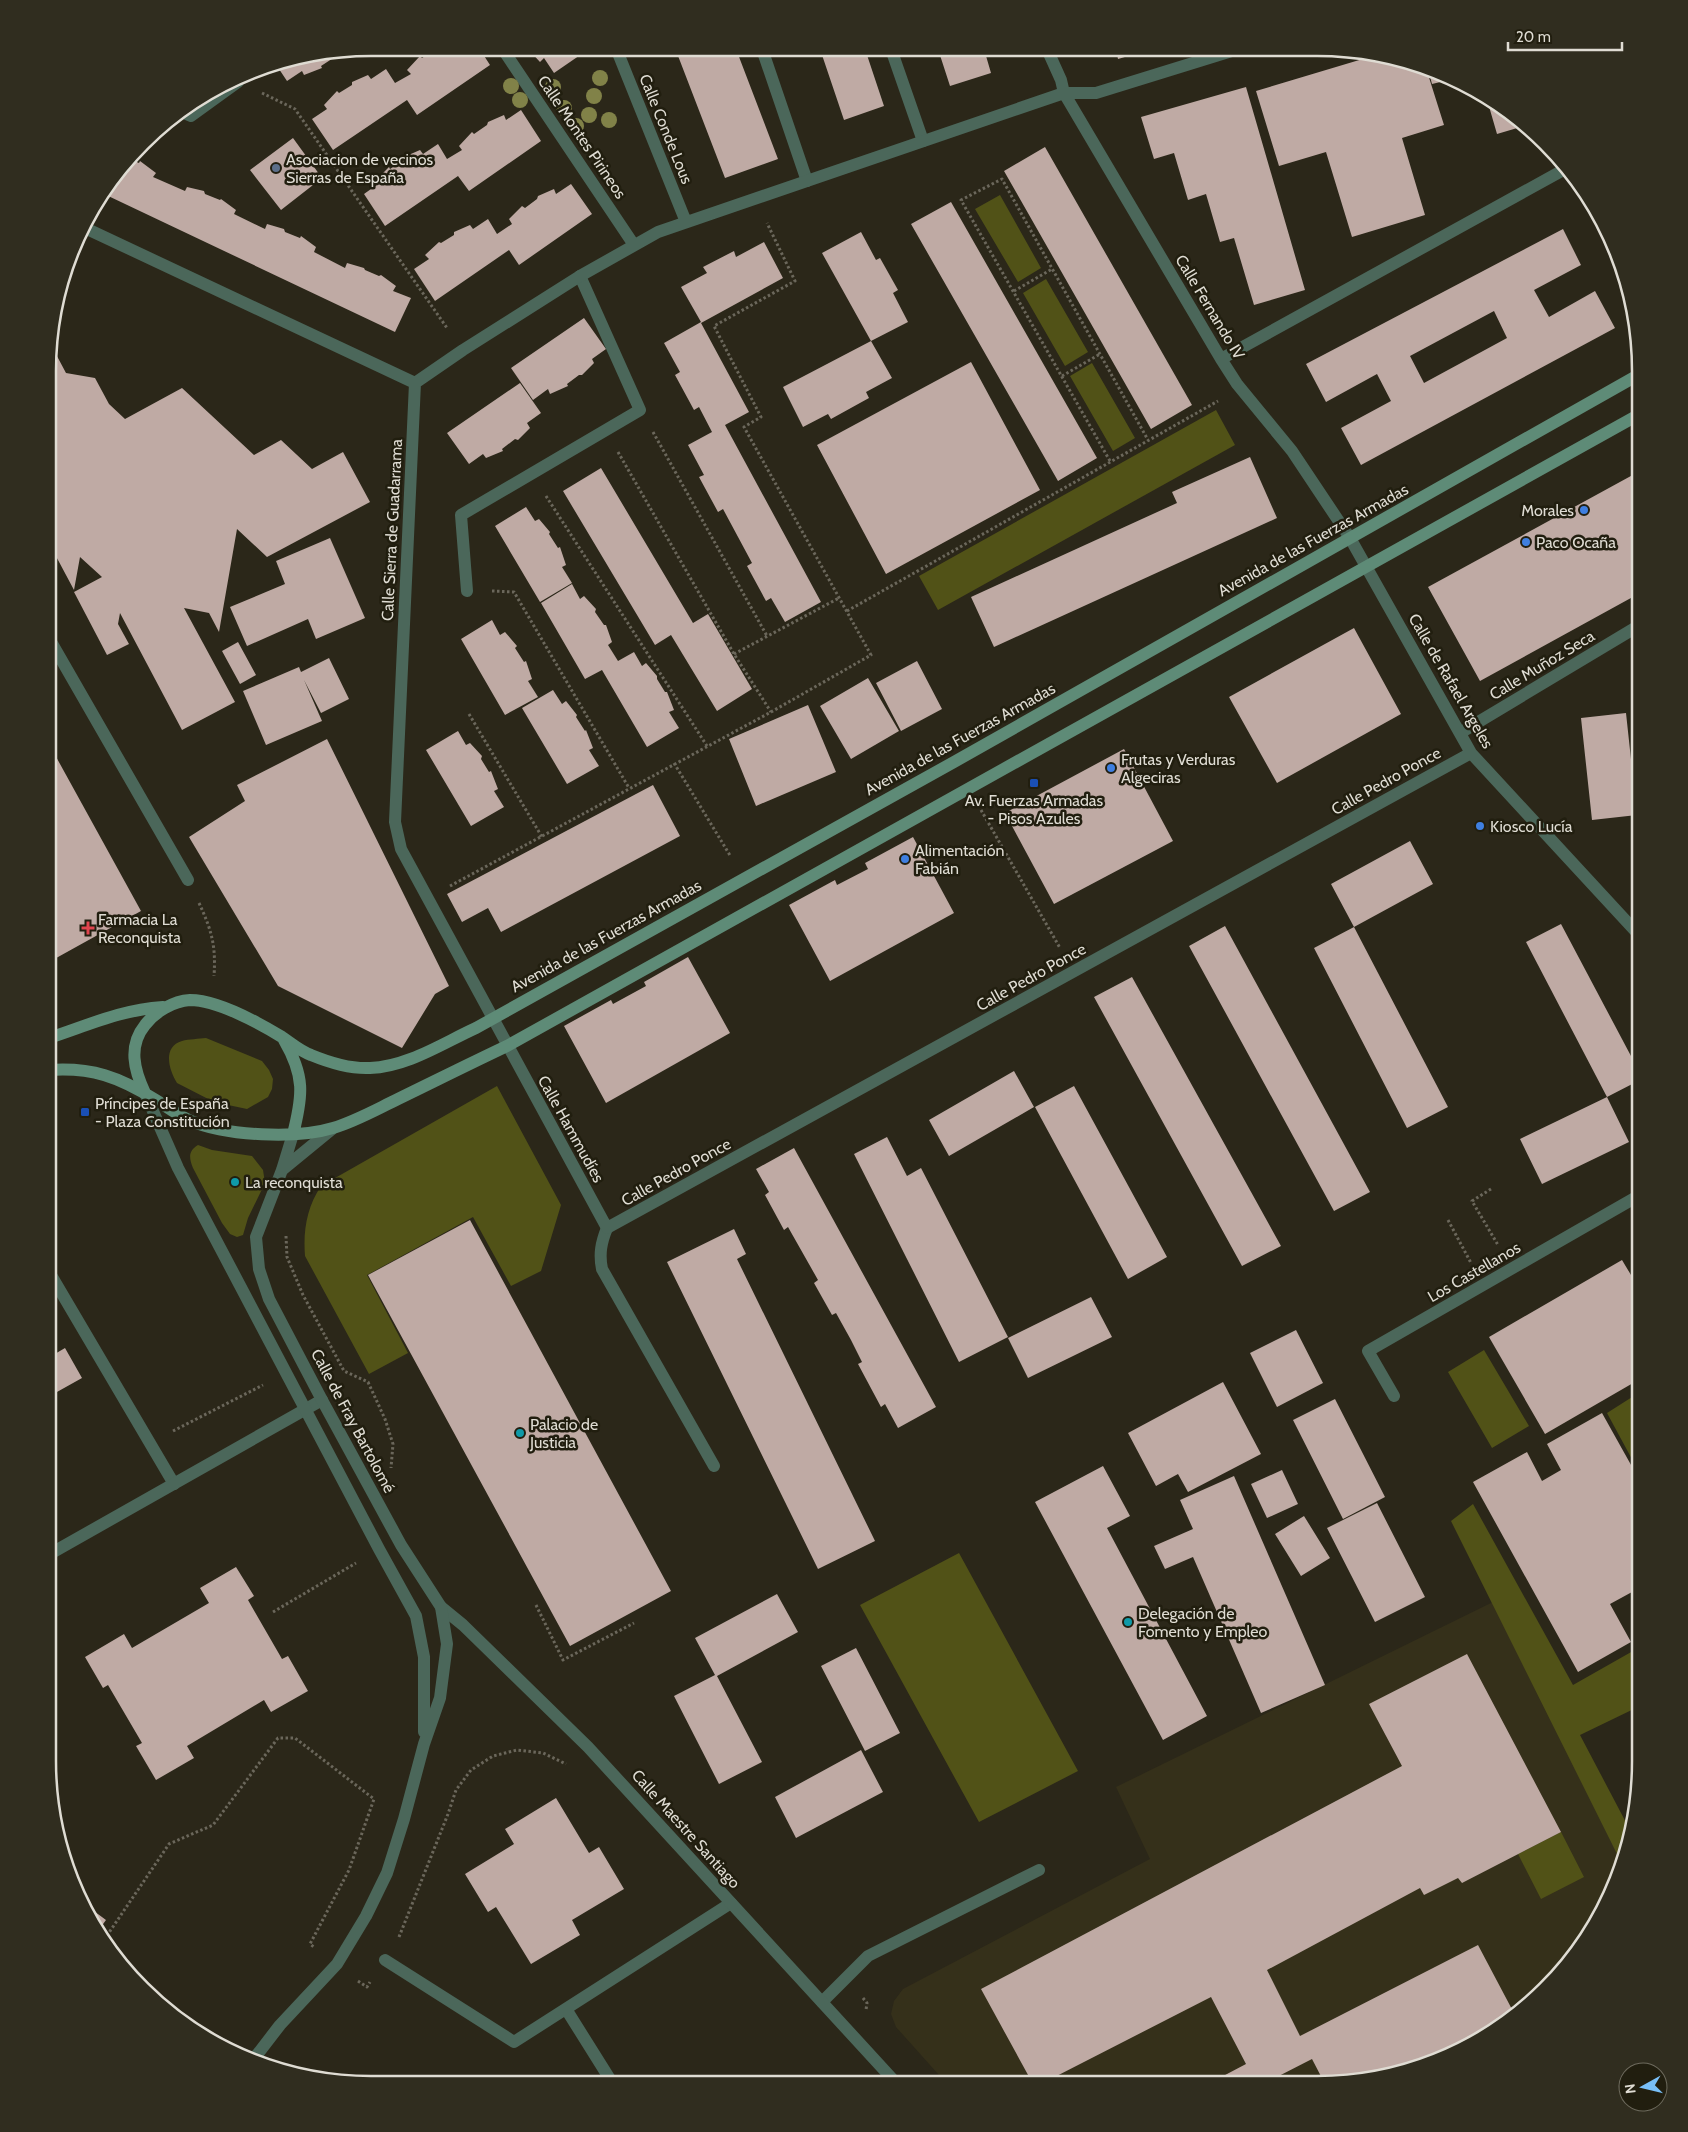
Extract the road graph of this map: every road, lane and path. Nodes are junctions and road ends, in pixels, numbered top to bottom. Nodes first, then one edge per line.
1 (507, 56) edge
2 (619, 56) edge
3 (764, 56) edge
4 (894, 56) edge
5 (1051, 56) edge
6 (1216, 56) edge
7 (242, 84) edge
8 (1064, 93) junction
9 (220, 95) edge
10 (188, 115) edge
11 (923, 141) junction
12 (1560, 172) edge
13 (808, 181) junction
14 (755, 199) junction
15 (686, 222) junction
16 (90, 230) edge
17 (634, 245) junction
18 (1052, 269) junction
19 (580, 276) junction
20 (1014, 291) junction
21 (446, 327) dead end
22 (1100, 354) junction
23 (1221, 358) junction
24 (1062, 376) junction
25 (1632, 379) edge
26 (414, 383) junction
27 (1241, 388) junction
28 (640, 410) junction
29 (1632, 418) edge
30 (606, 430) junction
31 (1148, 440) junction
32 (1110, 461) junction
33 (532, 474) junction
34 (1350, 538) junction
35 (1367, 567) junction
36 (467, 591) joint
37 (839, 598) junction
38 (847, 611) junction
39 (1632, 630) edge
40 (767, 636) junction
41 (56, 650) edge
42 (734, 654) junction
43 (771, 712) junction
44 (469, 714) dead end
45 (1460, 734) junction
46 (707, 746) junction
47 (1471, 753) junction
48 (674, 763) junction
49 (629, 788) junction
50 (969, 788) junction
51 (542, 837) junction
52 (744, 879) junction
53 (188, 880) joint
54 (427, 898) junction
55 (1632, 927) edge
56 (1073, 972) junction
57 (212, 1005) junction
58 (166, 1007) junction
59 (492, 1018) junction
60 (56, 1036) edge
61 (282, 1037) junction
62 (507, 1046) junction
63 (56, 1070) edge
64 (145, 1093) junction
65 (332, 1129) junction
66 (293, 1134) junction
67 (282, 1170) junction
68 (1491, 1189) dead end
69 (1632, 1200) edge
70 (1448, 1220) dead end
71 (1485, 1220) dead end
72 (607, 1228) junction
73 (286, 1230) dead end
74 (1458, 1239) dead end
75 (56, 1284) edge
76 (332, 1349) junction
77 (304, 1364) junction
78 (286, 1373) junction
79 (1394, 1396) dead end
80 (322, 1400) junction
81 (305, 1410) junction
82 (150, 1443) junction
83 (714, 1466) dead end
84 (390, 1470) dead end
85 (174, 1484) junction
86 (379, 1549) junction
87 (56, 1550) edge
88 (536, 1605) dead end
89 (441, 1607) junction
90 (273, 1612) dead end
91 (634, 1623) dead end
92 (424, 1744) junction
93 (588, 1747) junction
94 (1039, 1870) dead end
95 (731, 1903) junction
96 (108, 1934) edge
97 (385, 1960) junction
98 (337, 1964) junction
99 (845, 1979) junction
100 (822, 2002) junction
101 (566, 2009) junction
102 (866, 2012) dead end
103 (257, 2054) edge
104 (608, 2076) edge
105 (890, 2076) edge

1 - 17 street, Calle Montes Pirineos
2 - 15 street, Calle Conde Lous
3 - 13 street
4 - 11 street
5 - 8 street, Calle Fernando IV
6 - 8 street
7 - 21 path
8 - 11 street
8 - 23 street, Calle Fernando IV
9 - 10 street
11 - 13 street
12 - 23 street
13 - 14 street
14 - 15 street
14 - 37 path
15 - 17 street
16 - 26 street
17 - 19 street
18 - 20 path
18 - 20 path
18 - 22 path
19 - 26 street
19 - 28 street
20 - 24 path
22 - 24 path
22 - 31 path
23 - 27 street, Calle Fernando IV
24 - 32 path
25 - 34 main road, Avenida de las Fuerzas Armadas
26 - 54 street, Calle Sierra de Guadarrama
27 - 31 path
27 - 34 street, Calle Fernando IV
28 - 30 street
28 - 40 path
29 - 35 main road
30 - 33 street
30 - 42 path
31 - 32 path
32 - 38 path
33 - 36 street
33 - 46 path
34 - 35 street, Calle Fernando IV
34 - 52 main road, Avenida de las Fuerzas Armadas
35 - 45 street, Calle de Rafael Argeles
35 - 50 main road
36 - 49 path
37 - 38 path
37 - 40 path
38 - 43 path
39 - 45 street, Calle Muñoz Seca
40 - 42 path
41 - 53 street
42 - 43 path
43 - 46 path
44 - 51 path
45 - 47 street, Calle de Rafael Argeles
46 - 48 path
47 - 55 street, Calle de Rafael Argeles
47 - 56 street, Calle Pedro Ponce
48 - 49 path
48 - 52 path
49 - 51 path
50 - 56 path
50 - 62 main road
51 - 54 path
52 - 59 main road, Avenida de las Fuerzas Armadas
53 - 57 path
54 - 59 street, Calle Sierra de Guadarrama
56 - 72 street, Calle Pedro Ponce
57 - 58 main road
57 - 61 main road
58 - 60 main road
58 - 64 main road
59 - 61 main road, Avenida de las Fuerzas Armadas
59 - 62 street, Calle Hammudíes
61 - 66 main road
62 - 65 main road
62 - 72 street, Calle Hammudíes
63 - 64 main road
64 - 66 main road
64 - 78 street, Calle de Fray Bartolomé
65 - 66 main road
65 - 67 street, Calle de Fray Bartolomé
66 - 67 street
67 - 77 street, Calle de Fray Bartolomé
68 - 71 path
69 - 79 street, Los Castellanos
70 - 74 path
72 - 83 street
73 - 76 path
75 - 82 street
76 - 77 path
76 - 84 path
77 - 80 street, Calle de Fray Bartolomé
78 - 81 street, Calle de Fray Bartolomé
78 - 82 path
80 - 81 street
80 - 89 street, Calle de Fray Bartolomé
81 - 85 street
81 - 86 street, Calle de Fray Bartolomé
82 - 85 street
85 - 87 street
86 - 90 path
86 - 92 street, Calle de Fray Bartolomé
88 - 91 path
89 - 92 street, Calle de Fray Bartolomé
89 - 93 street, Calle Maestre Santiago
92 - 98 street, Calle de Fray Bartolomé
93 - 95 street, Calle Maestre Santiago
93 - 97 path
94 - 99 street
95 - 100 street, Calle Maestre Santiago
95 - 101 street
96 - 98 path
97 - 98 path
97 - 101 street
98 - 103 street, Calle de Fray Bartolomé
99 - 100 street
99 - 102 path
100 - 105 street, Calle Maestre Santiago
101 - 104 street

